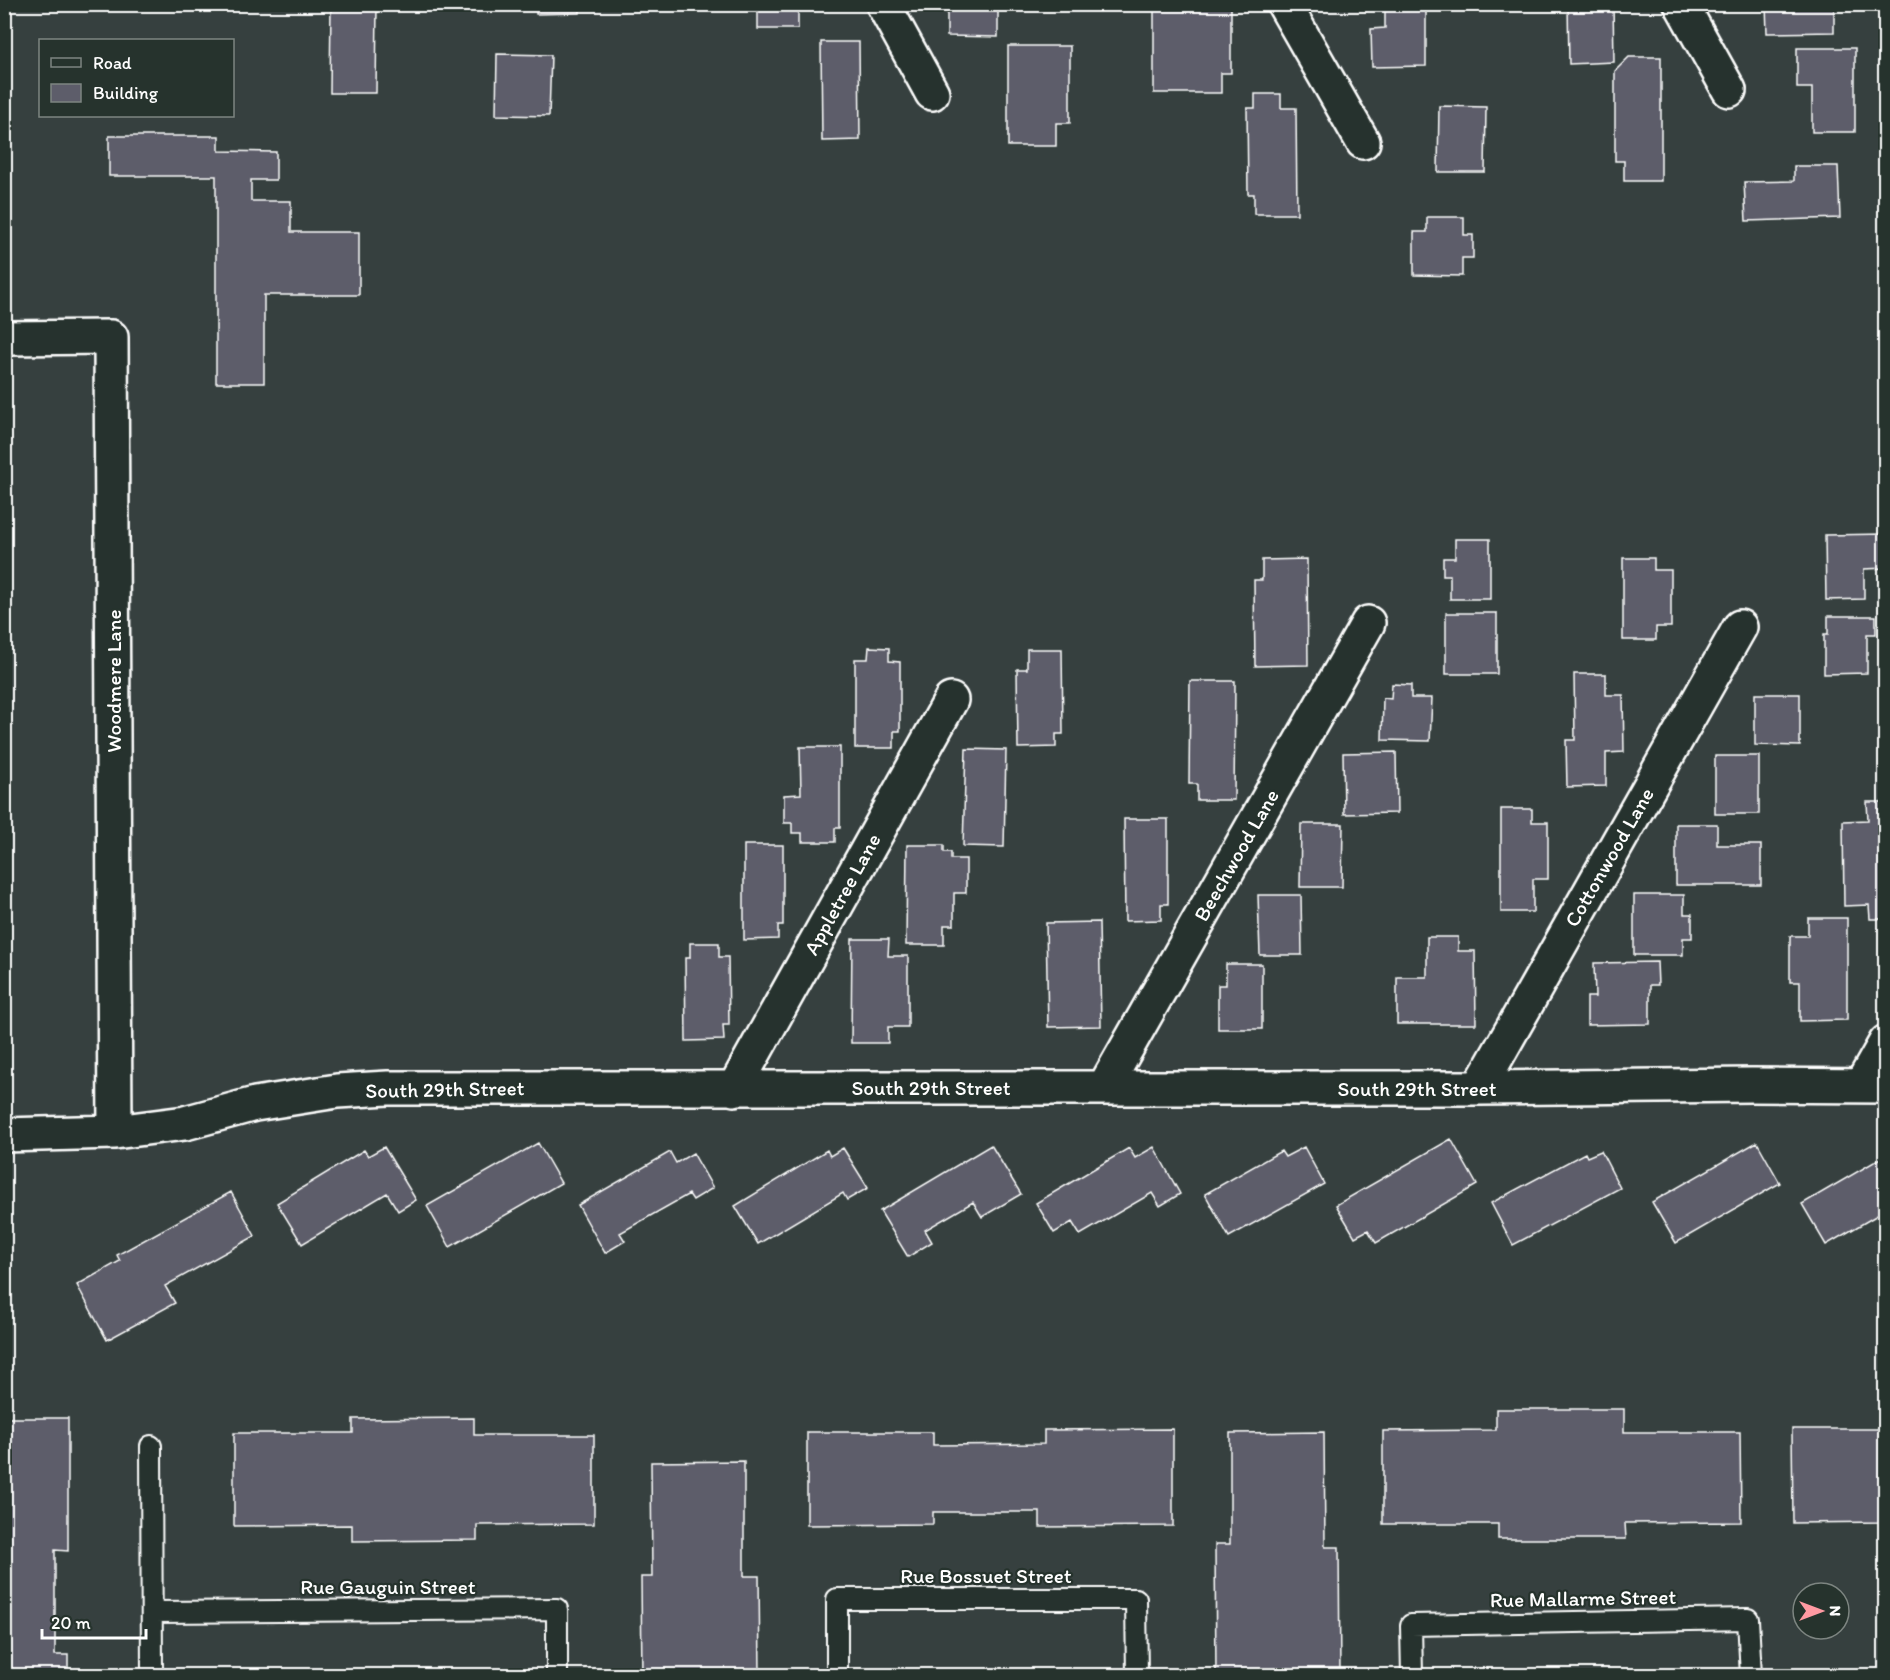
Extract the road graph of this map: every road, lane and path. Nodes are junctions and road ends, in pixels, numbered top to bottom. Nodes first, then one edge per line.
1 (883, 4) edge
2 (1284, 4) edge
3 (1682, 4) edge
4 (1729, 90) dead end
5 (932, 93) dead end
6 (1363, 142) dead end
7 (4, 338) edge
8 (1368, 623) dead end
9 (1740, 627) dead end
10 (951, 700) dead end
11 (1886, 1042) edge
12 (1873, 1086) edge
13 (1104, 1088) junction
14 (1479, 1088) junction
15 (734, 1089) junction
16 (115, 1132) junction
17 (4, 1135) edge
18 (151, 1446) dead end
19 (153, 1612) junction
20 (152, 1676) edge
21 (557, 1676) edge
22 (837, 1676) edge
23 (1137, 1676) edge
24 (1412, 1676) edge
25 (1751, 1676) edge

1 - 5 street
2 - 6 street
3 - 4 street
7 - 16 street, Woodmere Lane
8 - 13 street, Beechwood Lane
9 - 14 street, Cottonwood Lane
10 - 15 street, Appletree Lane
11 - 12 street
12 - 14 street, South 29th Street
13 - 14 street, South 29th Street
13 - 15 street, South 29th Street
15 - 16 street, South 29th Street
16 - 17 street, South 29th Street
18 - 19 lane
19 - 20 lane
19 - 21 lane, Rue Gauguin Street
22 - 23 lane, Rue Bossuet Street
24 - 25 lane, Rue Mallarme Street

